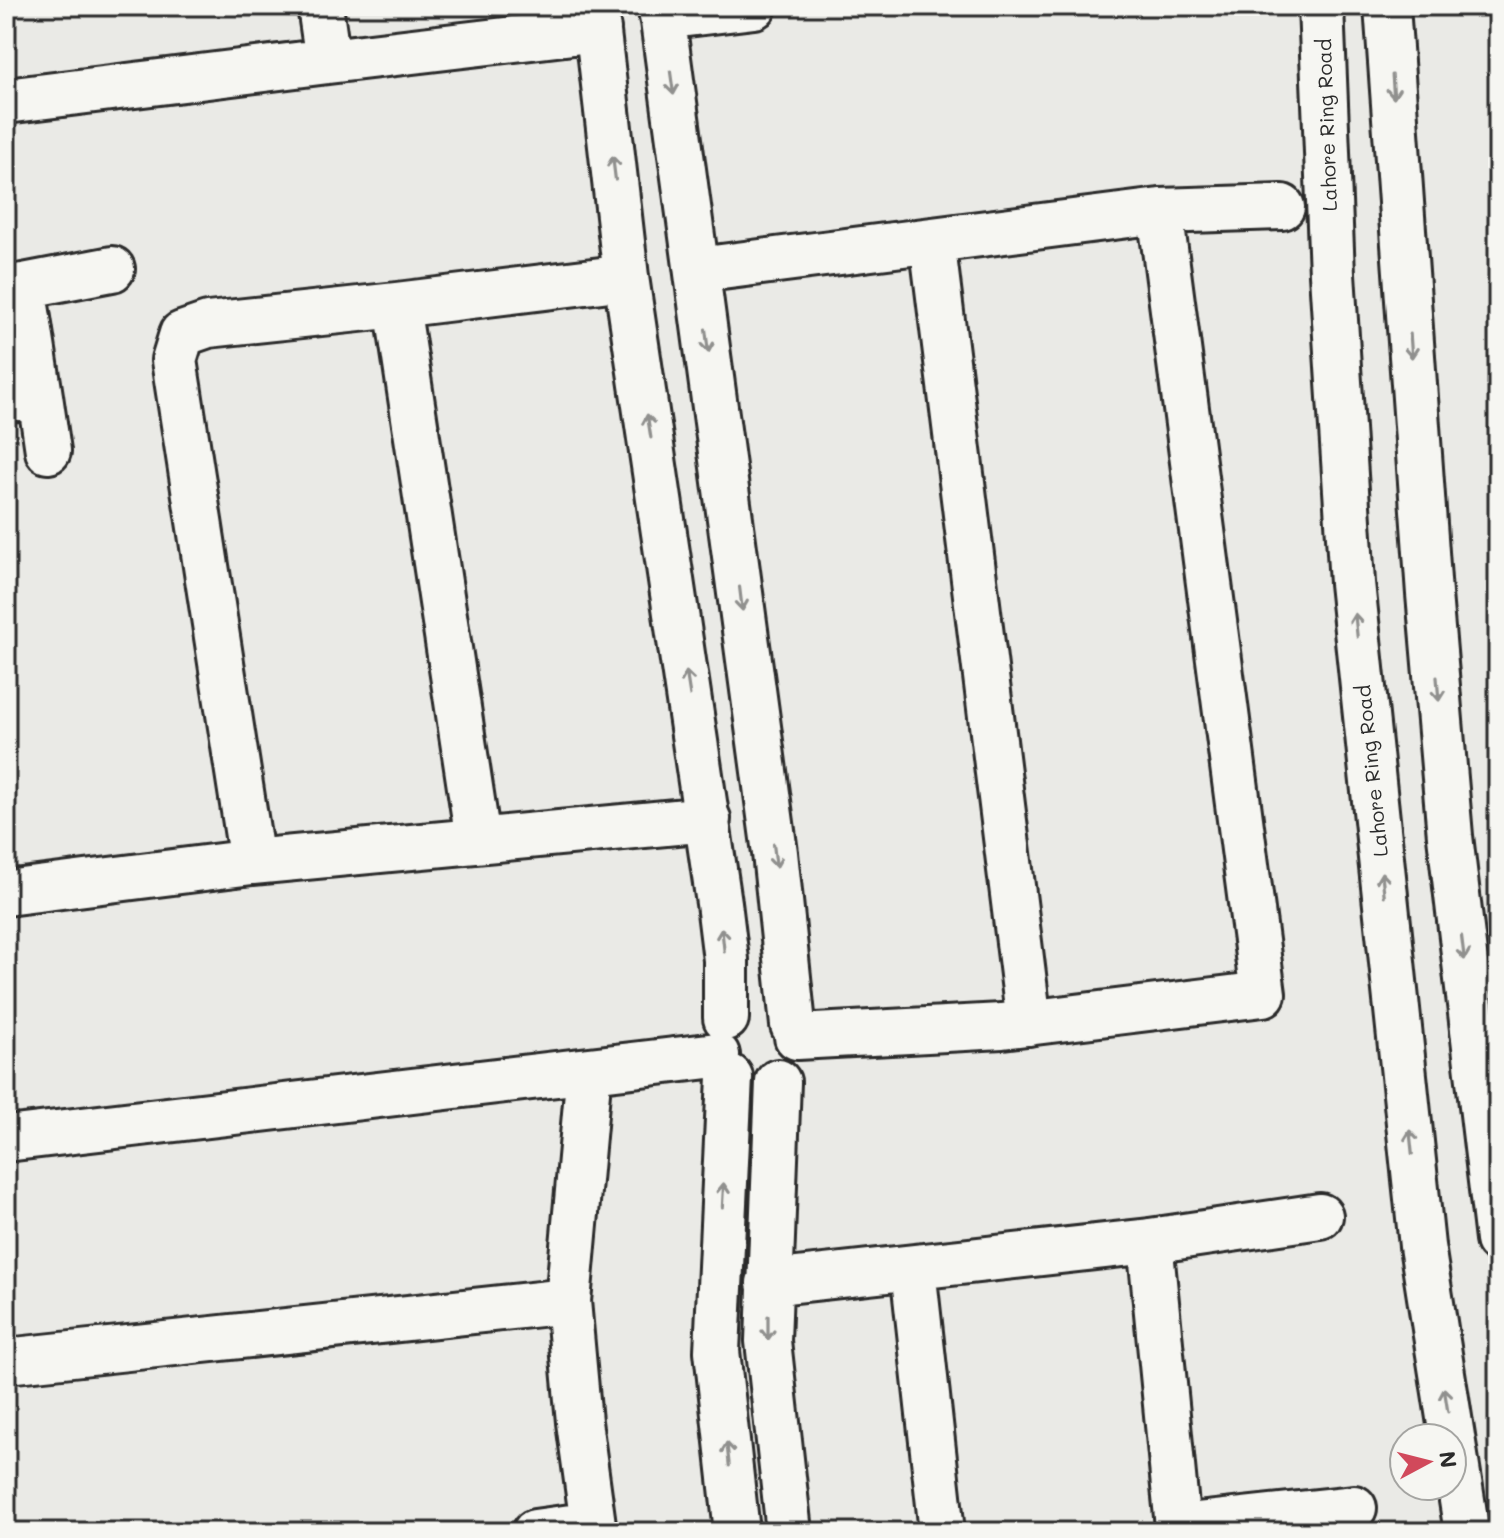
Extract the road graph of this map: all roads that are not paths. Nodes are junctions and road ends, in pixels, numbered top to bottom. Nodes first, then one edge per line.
1 (320, 6) edge
2 (754, 6) edge
3 (1321, 6) edge
4 (1387, 7) edge
5 (661, 11) edge
6 (596, 17) edge
7 (328, 61) junction
8 (6, 101) edge
9 (1282, 207) dead end
10 (1160, 211) junction
11 (932, 240) junction
12 (112, 269) dead end
13 (698, 270) junction
14 (626, 277) junction
15 (14, 287) edge
16 (397, 305) junction
17 (23, 398) edge
18 (48, 451) dead end
19 (708, 819) junction
20 (478, 840) junction
21 (252, 862) junction
22 (6, 893) edge
23 (1029, 1023) junction
24 (795, 1031) junction
25 (724, 1050) junction
26 (589, 1070) junction
27 (778, 1082) junction
28 (6, 1139) edge
29 (1320, 1216) dead end
30 (1498, 1240) edge
31 (1150, 1241) junction
32 (913, 1269) junction
33 (769, 1283) junction
34 (568, 1301) junction
35 (6, 1361) edge
36 (1354, 1508) dead end
37 (594, 1528) edge
38 (1178, 1529) edge
39 (535, 1532) edge
40 (737, 1532) edge
41 (789, 1532) edge
42 (942, 1532) edge
43 (1467, 1532) edge

1 - 7 main road
2 - 5 main road
43 -> 3 main road, Lahore Ring Road
4 -> 30 main road
5 -> 13 main road
6 - 7 main road
14 -> 6 main road
7 - 8 main road
9 - 10 main road
10 - 11 main road
10 - 23 main road
11 - 13 main road
11 - 23 main road
12 - 15 main road
13 - 14 main road
13 -> 24 main road
14 - 16 main road
19 -> 14 main road
15 - 17 main road
16 - 20 main road
16 - 21 main road
17 - 18 main road
19 - 20 main road
25 -> 19 main road
20 - 21 main road
21 - 22 main road
23 - 24 main road
24 - 25 main road
24 - 27 main road
25 - 26 main road
25 - 27 main road
40 -> 25 main road
26 - 28 main road
26 - 34 main road
27 - 33 main road
29 - 31 main road
31 - 32 main road
31 - 38 main road
32 - 33 main road
32 - 42 main road
33 -> 41 main road
34 - 35 main road
34 - 37 main road
36 - 38 main road
37 - 39 main road

